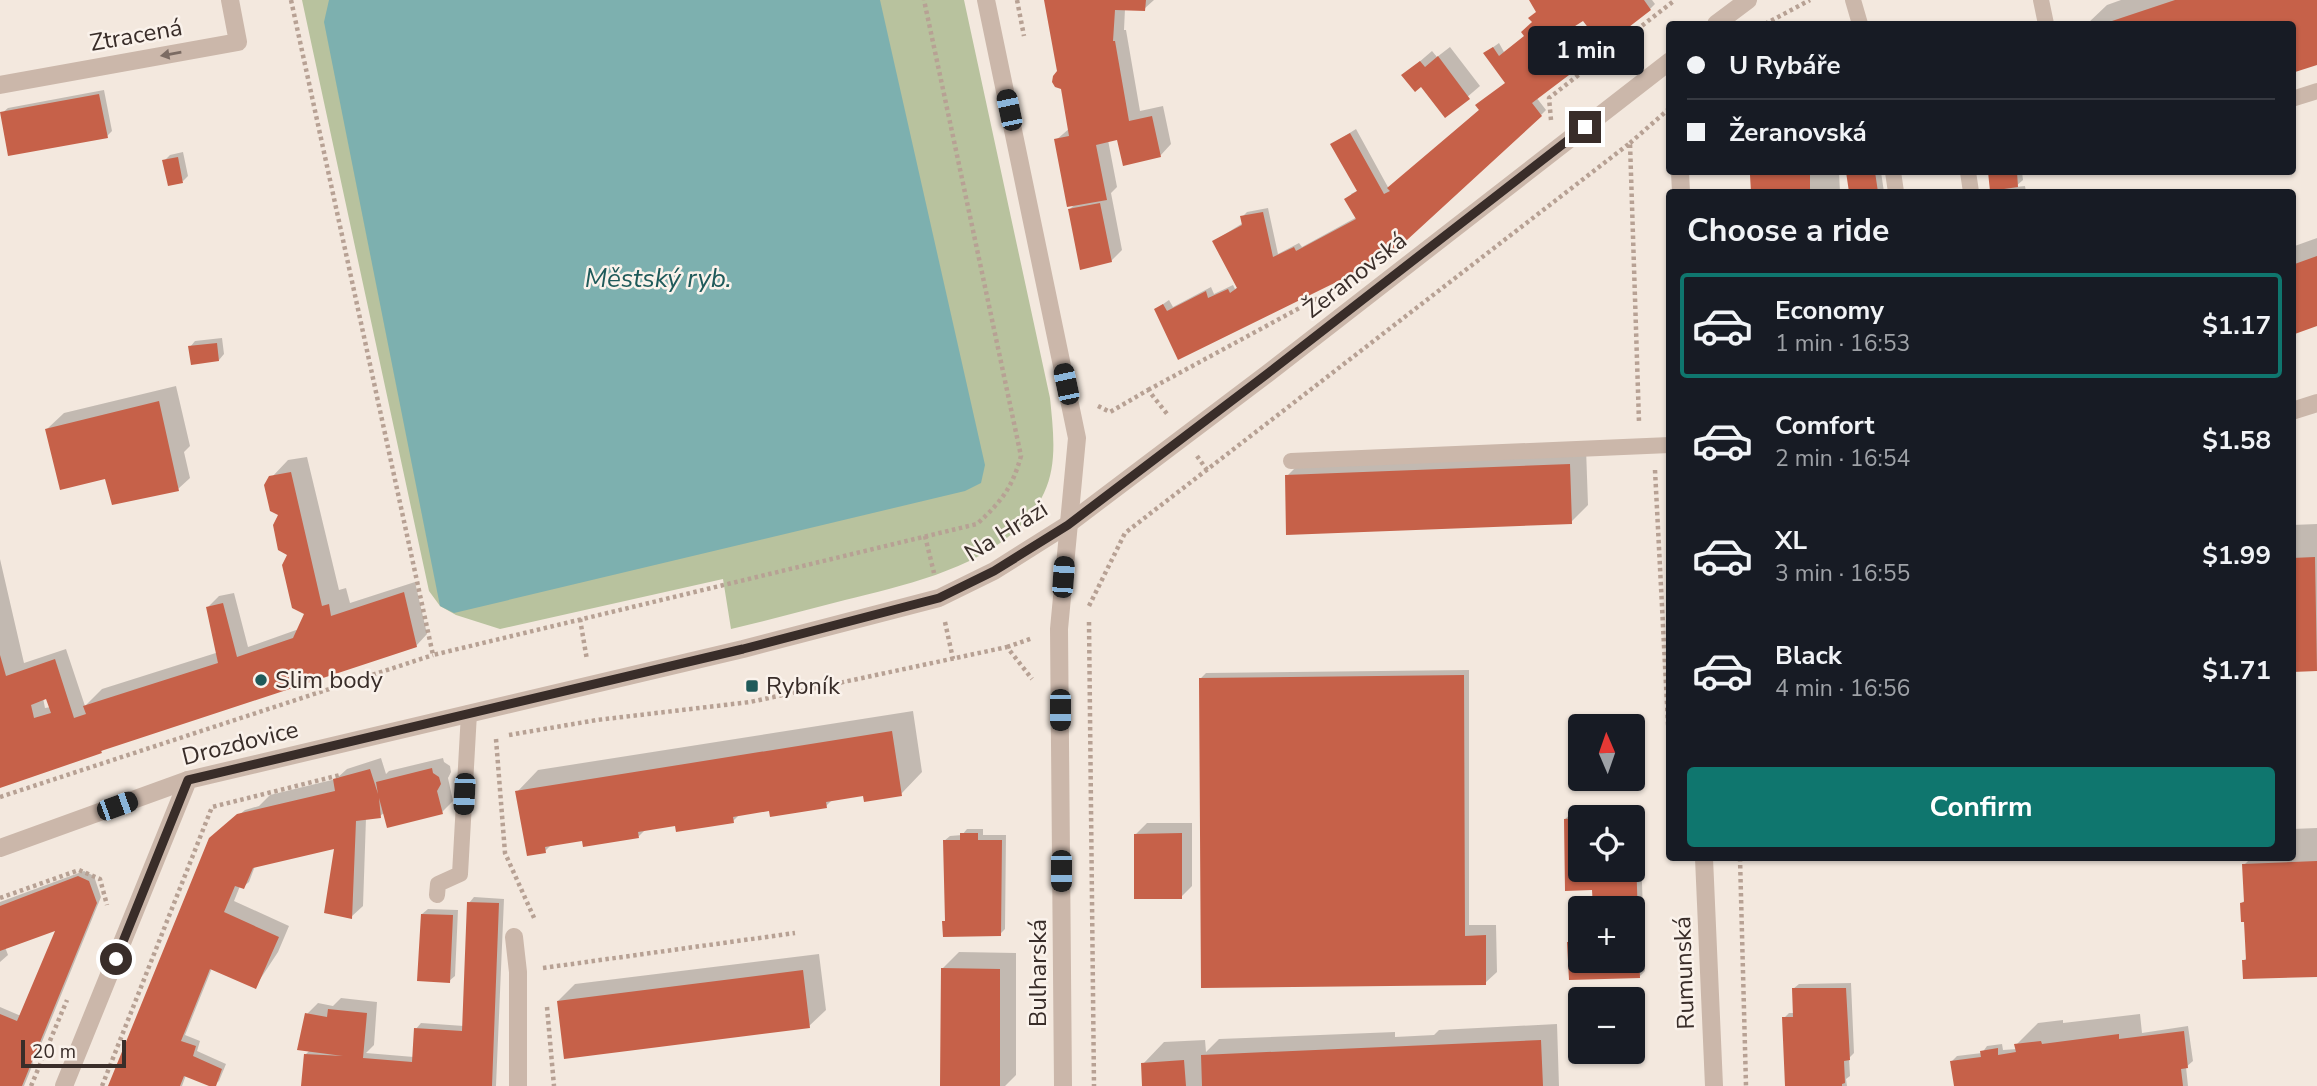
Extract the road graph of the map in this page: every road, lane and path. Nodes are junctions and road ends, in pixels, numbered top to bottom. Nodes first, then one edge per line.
1 (230, 0) edge
2 (291, 0) edge
3 (924, 0) edge
4 (986, 0) edge
5 (1017, 0) edge
6 (1675, 0) edge
7 (1748, 0) edge
8 (1810, 0) edge
9 (1853, 0) edge
10 (2041, 0) edge
11 (1720, 21) edge
12 (1771, 21) edge
13 (1859, 21) edge
14 (2045, 21) edge
15 (1024, 40) dead end
16 (1666, 64) edge
17 (0, 85) edge
18 (2317, 91) edge
19 (2296, 98) edge
20 (1666, 112) edge
21 (1551, 123) dead end
22 (1630, 143) junction
23 (1328, 292) dead end
24 (1149, 390) junction
25 (1091, 402) dead end
26 (2317, 403) edge
27 (2296, 410) edge
28 (1183, 436) junction
29 (1666, 445) edge
30 (1649, 446) junction
31 (1291, 461) dead end
32 (1207, 470) junction
33 (1068, 525) junction
34 (433, 655) junction
35 (1033, 681) dead end
36 (1666, 686) edge
37 (463, 714) junction
38 (467, 742) junction
39 (346, 773) dead end
40 (188, 780) junction
41 (0, 797) edge
42 (0, 848) edge
43 (1704, 861) edge
44 (1740, 861) edge
45 (437, 895) dead end
46 (0, 898) edge
47 (102, 917) dead end
48 (795, 933) dead end
49 (514, 937) dead end
50 (517, 972) junction
51 (70, 993) dead end
52 (31, 1086) edge
53 (64, 1086) edge
54 (102, 1086) edge
55 (518, 1086) edge
56 (1063, 1086) edge
57 (1094, 1086) edge
58 (1714, 1086) edge
59 (1746, 1086) edge

1 -> 17 street, Ztracená
2 - 34 path
3 - 34 path
4 - 33 street, Na Hrázi
5 - 15 path
6 - 21 path
7 - 11 street
8 - 12 path
9 - 13 lane
10 - 14 lane
16 - 28 street, Žeranovská
18 - 19 lane
20 - 22 path
22 - 30 path
22 - 32 path
23 - 24 path
24 - 25 path
24 - 28 path
26 - 27 street
28 - 32 path
28 - 33 street, Žeranovská
29 - 30 lane
30 - 31 lane
30 - 36 path
32 - 57 path
33 - 37 street, Na Hrázi
33 - 56 street, Bulharská
34 - 41 path
35 - 38 path
37 - 38 lane
37 - 40 street, Drozdovice
38 - 45 lane
39 - 54 path
40 - 42 street, Drozdovice
40 - 53 street
43 - 58 street, Rumunská
44 - 59 path
46 - 47 path
48 - 50 path
49 - 50 street
50 - 55 street
51 - 52 path

